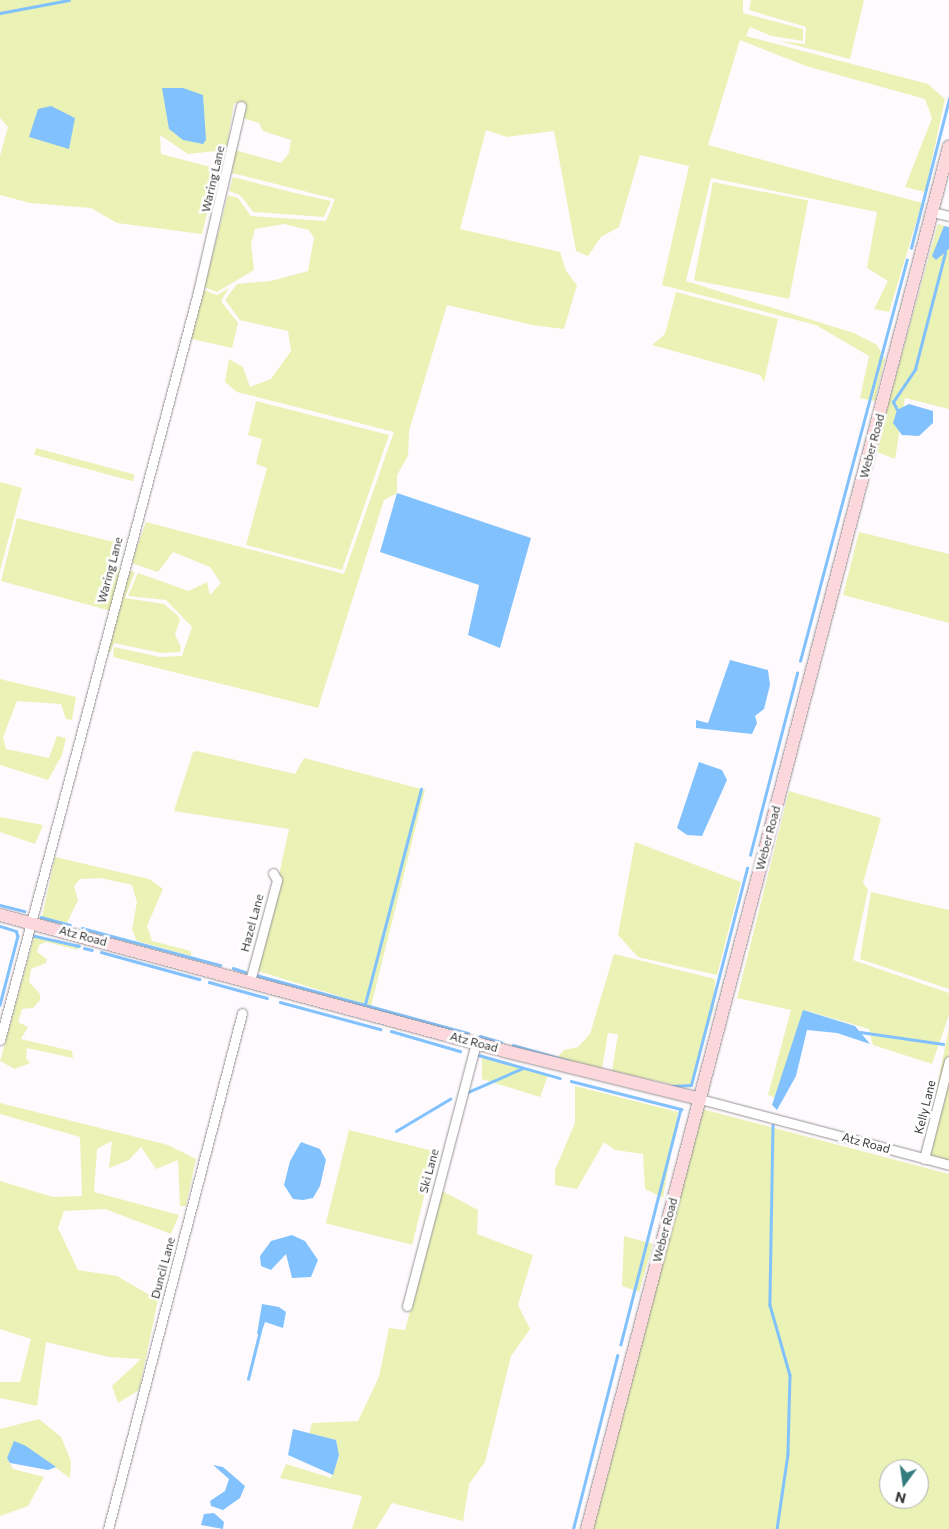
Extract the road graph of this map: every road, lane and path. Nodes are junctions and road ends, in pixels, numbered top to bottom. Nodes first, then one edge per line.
1 (241, 106) dead end
2 (949, 147) edge
3 (932, 212) junction
4 (949, 216) edge
5 (273, 873) dead end
6 (0, 914) edge
7 (30, 922) junction
8 (250, 981) junction
9 (242, 1013) dead end
10 (0, 1040) edge
11 (476, 1043) junction
12 (949, 1061) edge
13 (700, 1099) junction
14 (924, 1159) junction
15 (949, 1166) edge
16 (407, 1306) dead end
17 (108, 1529) edge
18 (587, 1529) edge

1 - 7 street, Waring Lane
2 - 3 street, Weber Road
3 - 4 street
3 - 13 street, Weber Road
5 - 8 street, Hazel Lane
6 - 7 street, Atz Road
7 - 8 street, Atz Road
7 - 10 street, Waring Lane
8 - 11 street, Atz Road
9 - 17 street, Duncil Lane
11 - 13 street, Atz Road
11 - 16 street, Ski Lane
12 - 14 street, Kelly Lane
13 - 14 street, Atz Road
13 - 18 street, Weber Road
14 - 15 street, Atz Road

